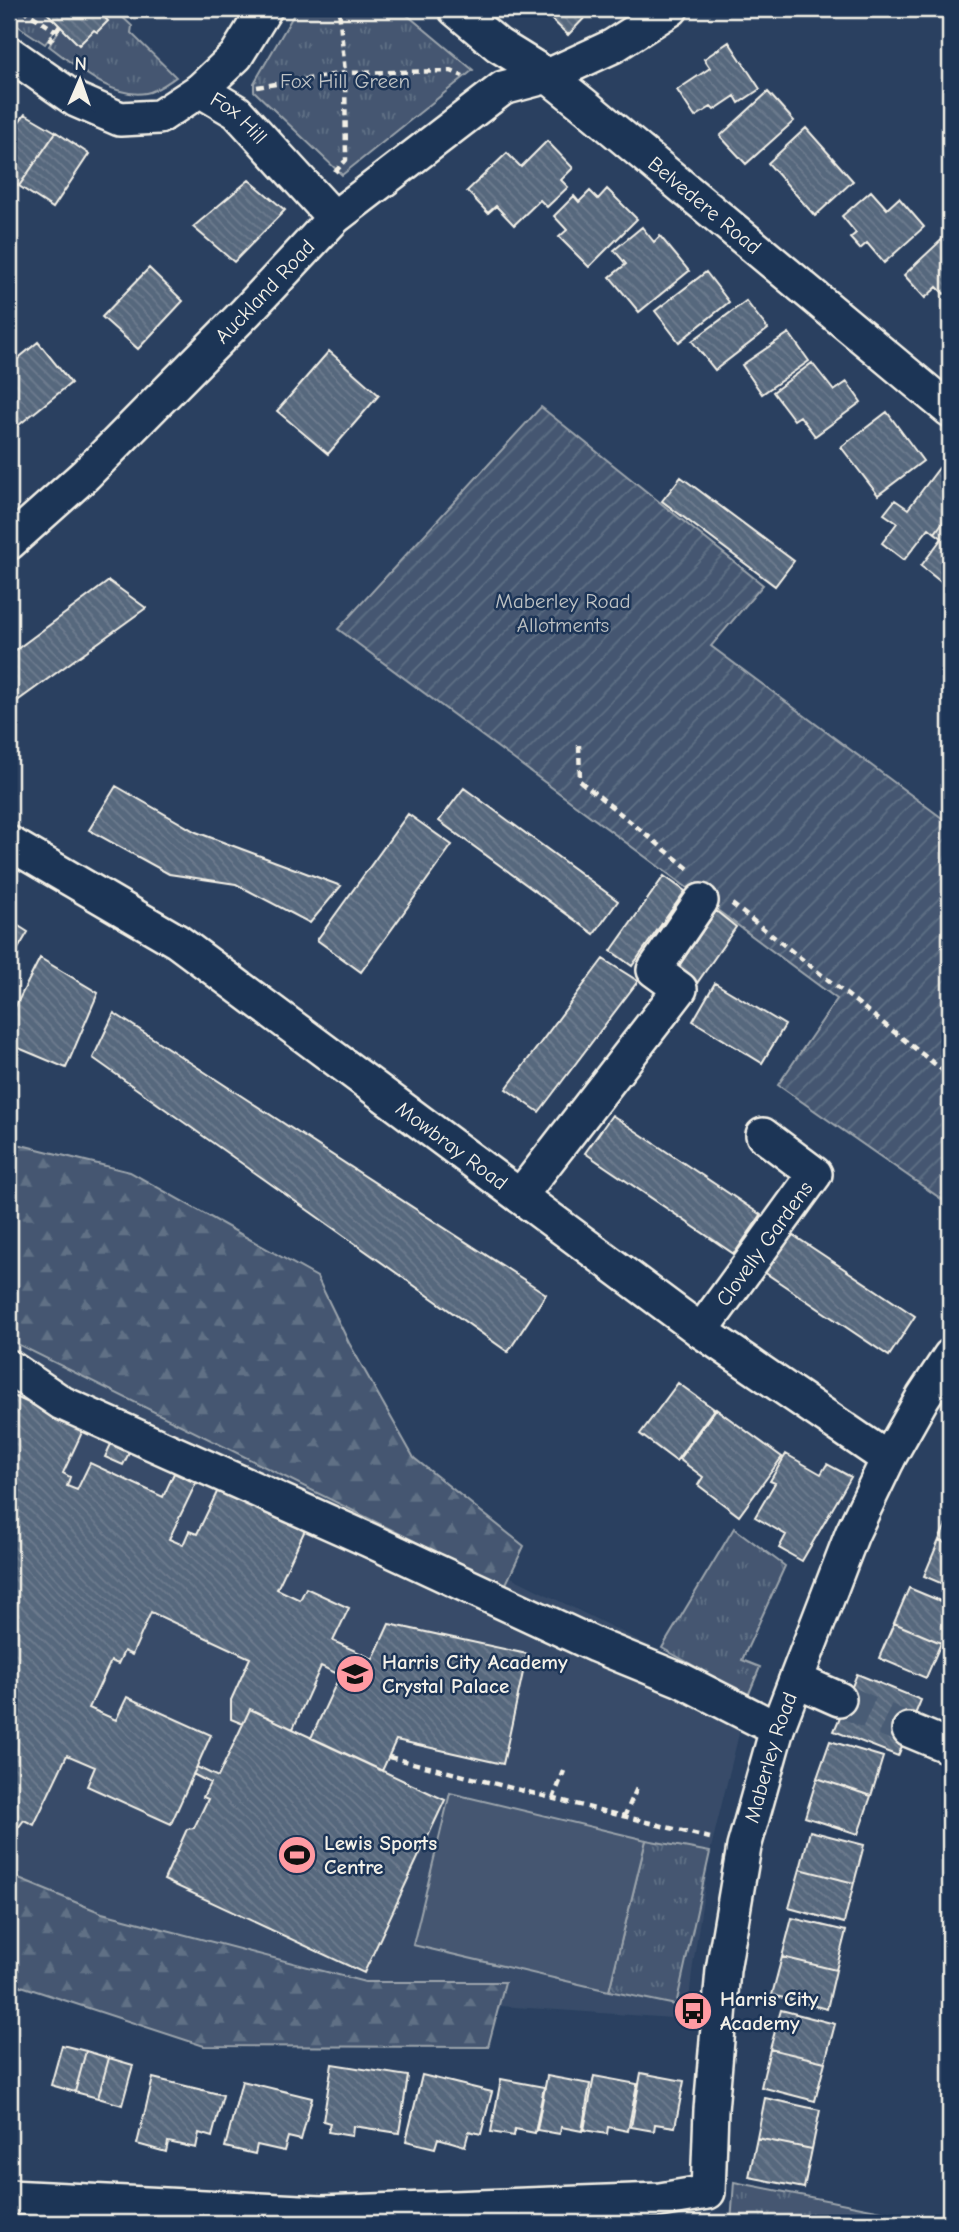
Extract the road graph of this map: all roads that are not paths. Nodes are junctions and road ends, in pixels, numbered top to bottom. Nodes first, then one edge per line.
1 (265, 9) edge
2 (455, 9) edge
3 (671, 9) edge
4 (9, 53) edge
5 (548, 76) junction
6 (200, 90) junction
7 (324, 207) junction
8 (949, 407) edge
9 (9, 543) edge
10 (9, 843) edge
11 (710, 894) road end
12 (762, 1135) dead end
13 (520, 1196) junction
14 (701, 1331) junction
15 (950, 1356) edge
16 (9, 1367) edge
17 (888, 1459) junction
18 (796, 1680) junction
19 (839, 1699) tunnel mouth
20 (777, 1729) junction
21 (909, 1730) tunnel mouth
22 (950, 1747) edge
23 (9, 2197) edge
24 (321, 2218) edge

1 - 6 street
2 - 5 street, Belvedere Road
3 - 5 street, Auckland Road
4 - 6 street, Fox Hill
5 - 7 street, Auckland Road
5 - 8 street, Belvedere Road
6 - 7 street, Fox Hill
7 - 9 street, Auckland Road
10 - 13 street, Mowbray Road
11 - 13 street
12 - 14 street, Clovelly Gardens
13 - 14 street, Mowbray Road
14 - 17 street, Mowbray Road
15 - 17 street, Maberley Road
16 - 20 street
17 - 18 street, Maberley Road
18 - 19 street
18 - 20 street, Maberley Road
20 - 24 street, Maberley Road
21 - 22 street
23 - 24 street

